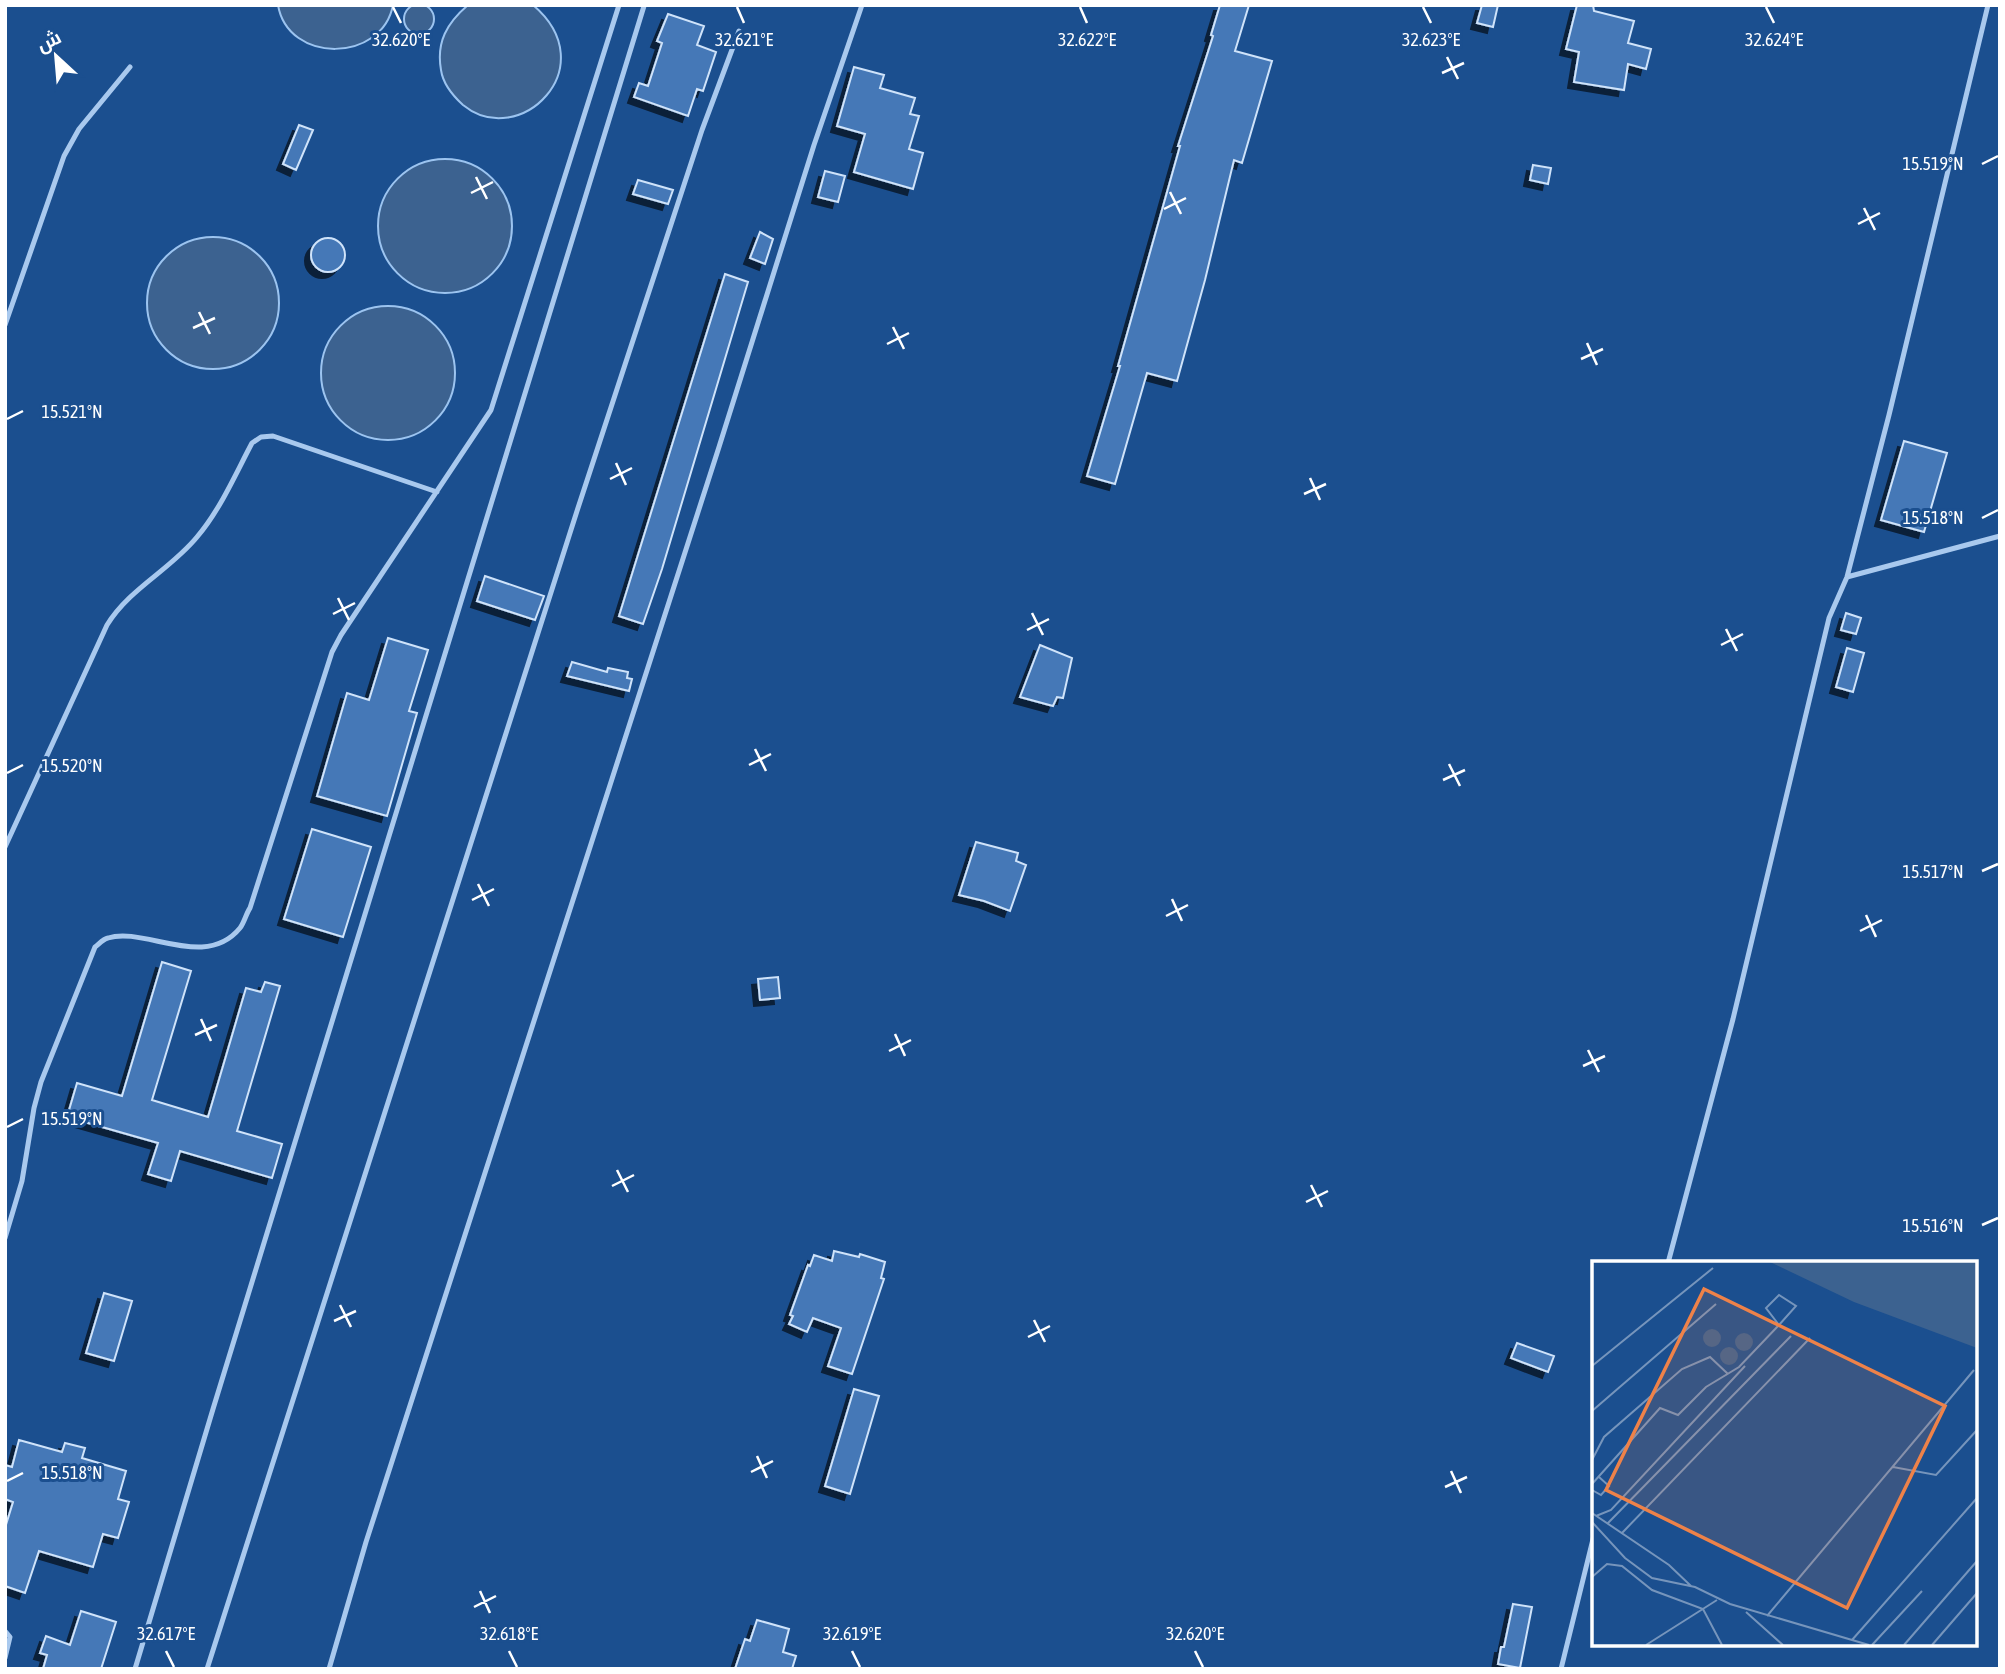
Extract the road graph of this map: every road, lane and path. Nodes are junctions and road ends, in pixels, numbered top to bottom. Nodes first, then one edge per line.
1 (619, 5) edge
2 (862, 5) edge
3 (1988, 5) edge
4 (644, 6) edge
5 (739, 31) dead end
6 (130, 67) dead end
7 (5, 325) edge
8 (437, 492) junction
9 (2000, 536) edge
10 (1847, 577) junction
11 (5, 846) edge
12 (5, 1238) edge
13 (1669, 1261) edge
14 (1592, 1543) edge
15 (5, 1631) edge
16 (5, 1658) edge
17 (135, 1669) edge
18 (207, 1669) edge
19 (329, 1669) edge
20 (1561, 1669) edge

1 - 8 lane
2 - 19 lane
3 - 10 lane
4 - 17 lane
5 - 18 lane
6 - 7 lane
8 - 11 lane
8 - 12 lane
9 - 10 lane
10 - 13 lane
14 - 20 lane
15 - 16 lane

